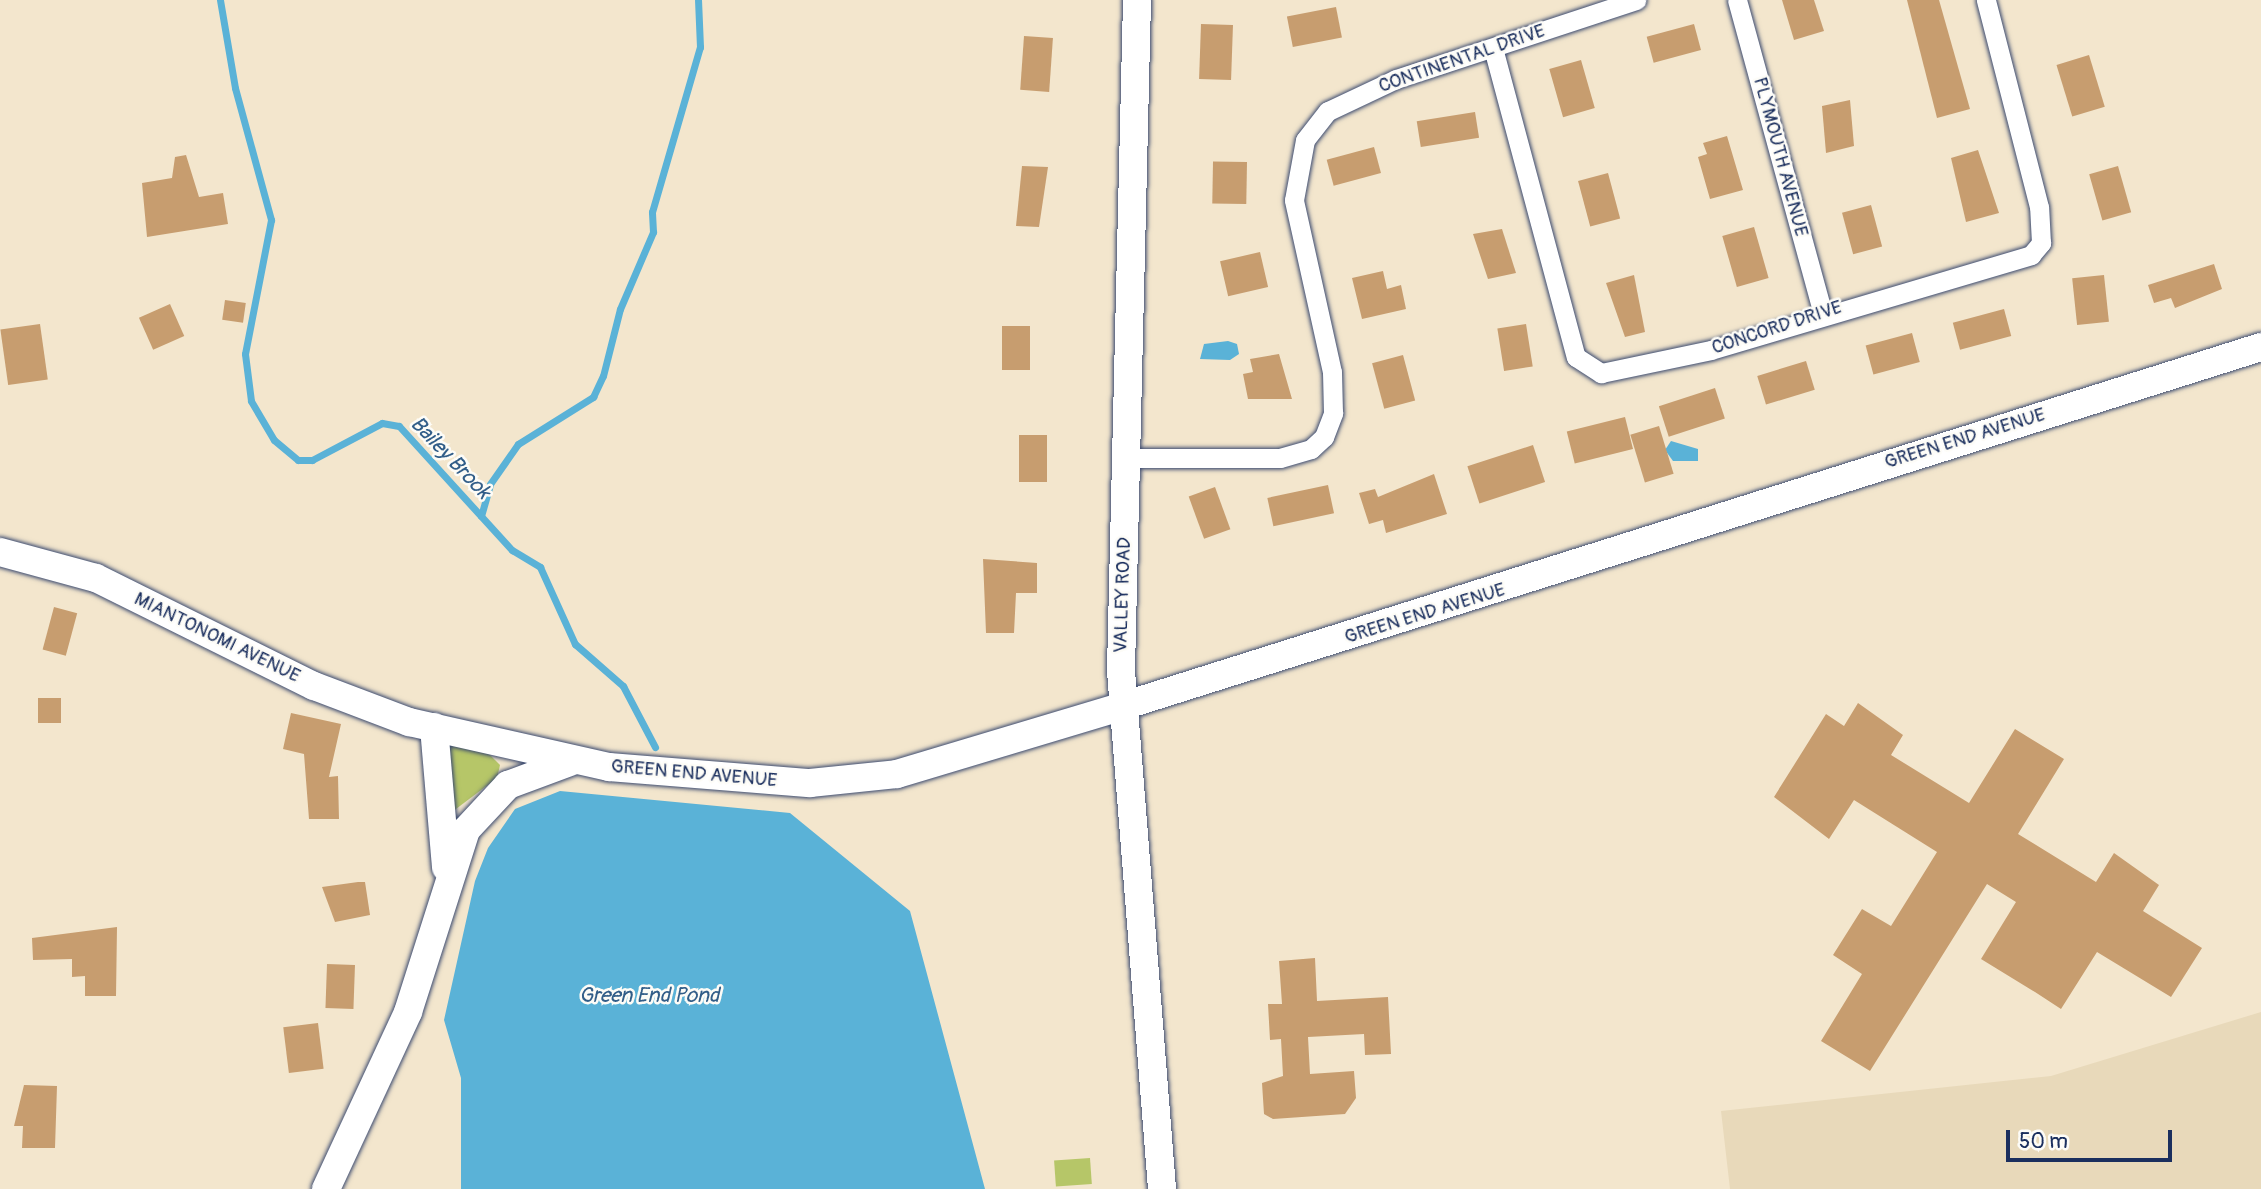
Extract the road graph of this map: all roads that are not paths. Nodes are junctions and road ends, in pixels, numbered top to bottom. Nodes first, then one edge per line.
1 (1137, 0) edge
2 (1636, 0) edge
3 (1737, 0) edge
4 (1986, 0) edge
5 (1493, 48) junction
6 (1823, 314) junction
7 (2261, 347) edge
8 (1127, 458) junction
9 (0, 552) edge
10 (1123, 706) junction
11 (434, 727) junction
12 (574, 761) junction
13 (446, 881) junction
14 (326, 1189) edge
15 (1162, 1189) edge

1 - 8 main road, VALLEY ROAD
2 - 5 street, CONTINENTAL DRIVE
3 - 6 street, PLYMOUTH AVENUE
4 - 6 street, CONCORD DRIVE
5 - 6 street, CONCORD DRIVE
5 - 8 street, CONTINENTAL DRIVE
7 - 10 main road, GREEN END AVENUE
8 - 10 main road, VALLEY ROAD
9 - 11 main road, MIANTONOMI AVENUE
10 - 12 main road, GREEN END AVENUE
10 - 15 main road, VALLEY ROAD
11 - 12 main road, GREEN END AVENUE
11 - 13 main road, GREEN END AVENUE
12 - 13 main road, GREEN END AVENUE
13 - 14 main road, GREEN END AVENUE

